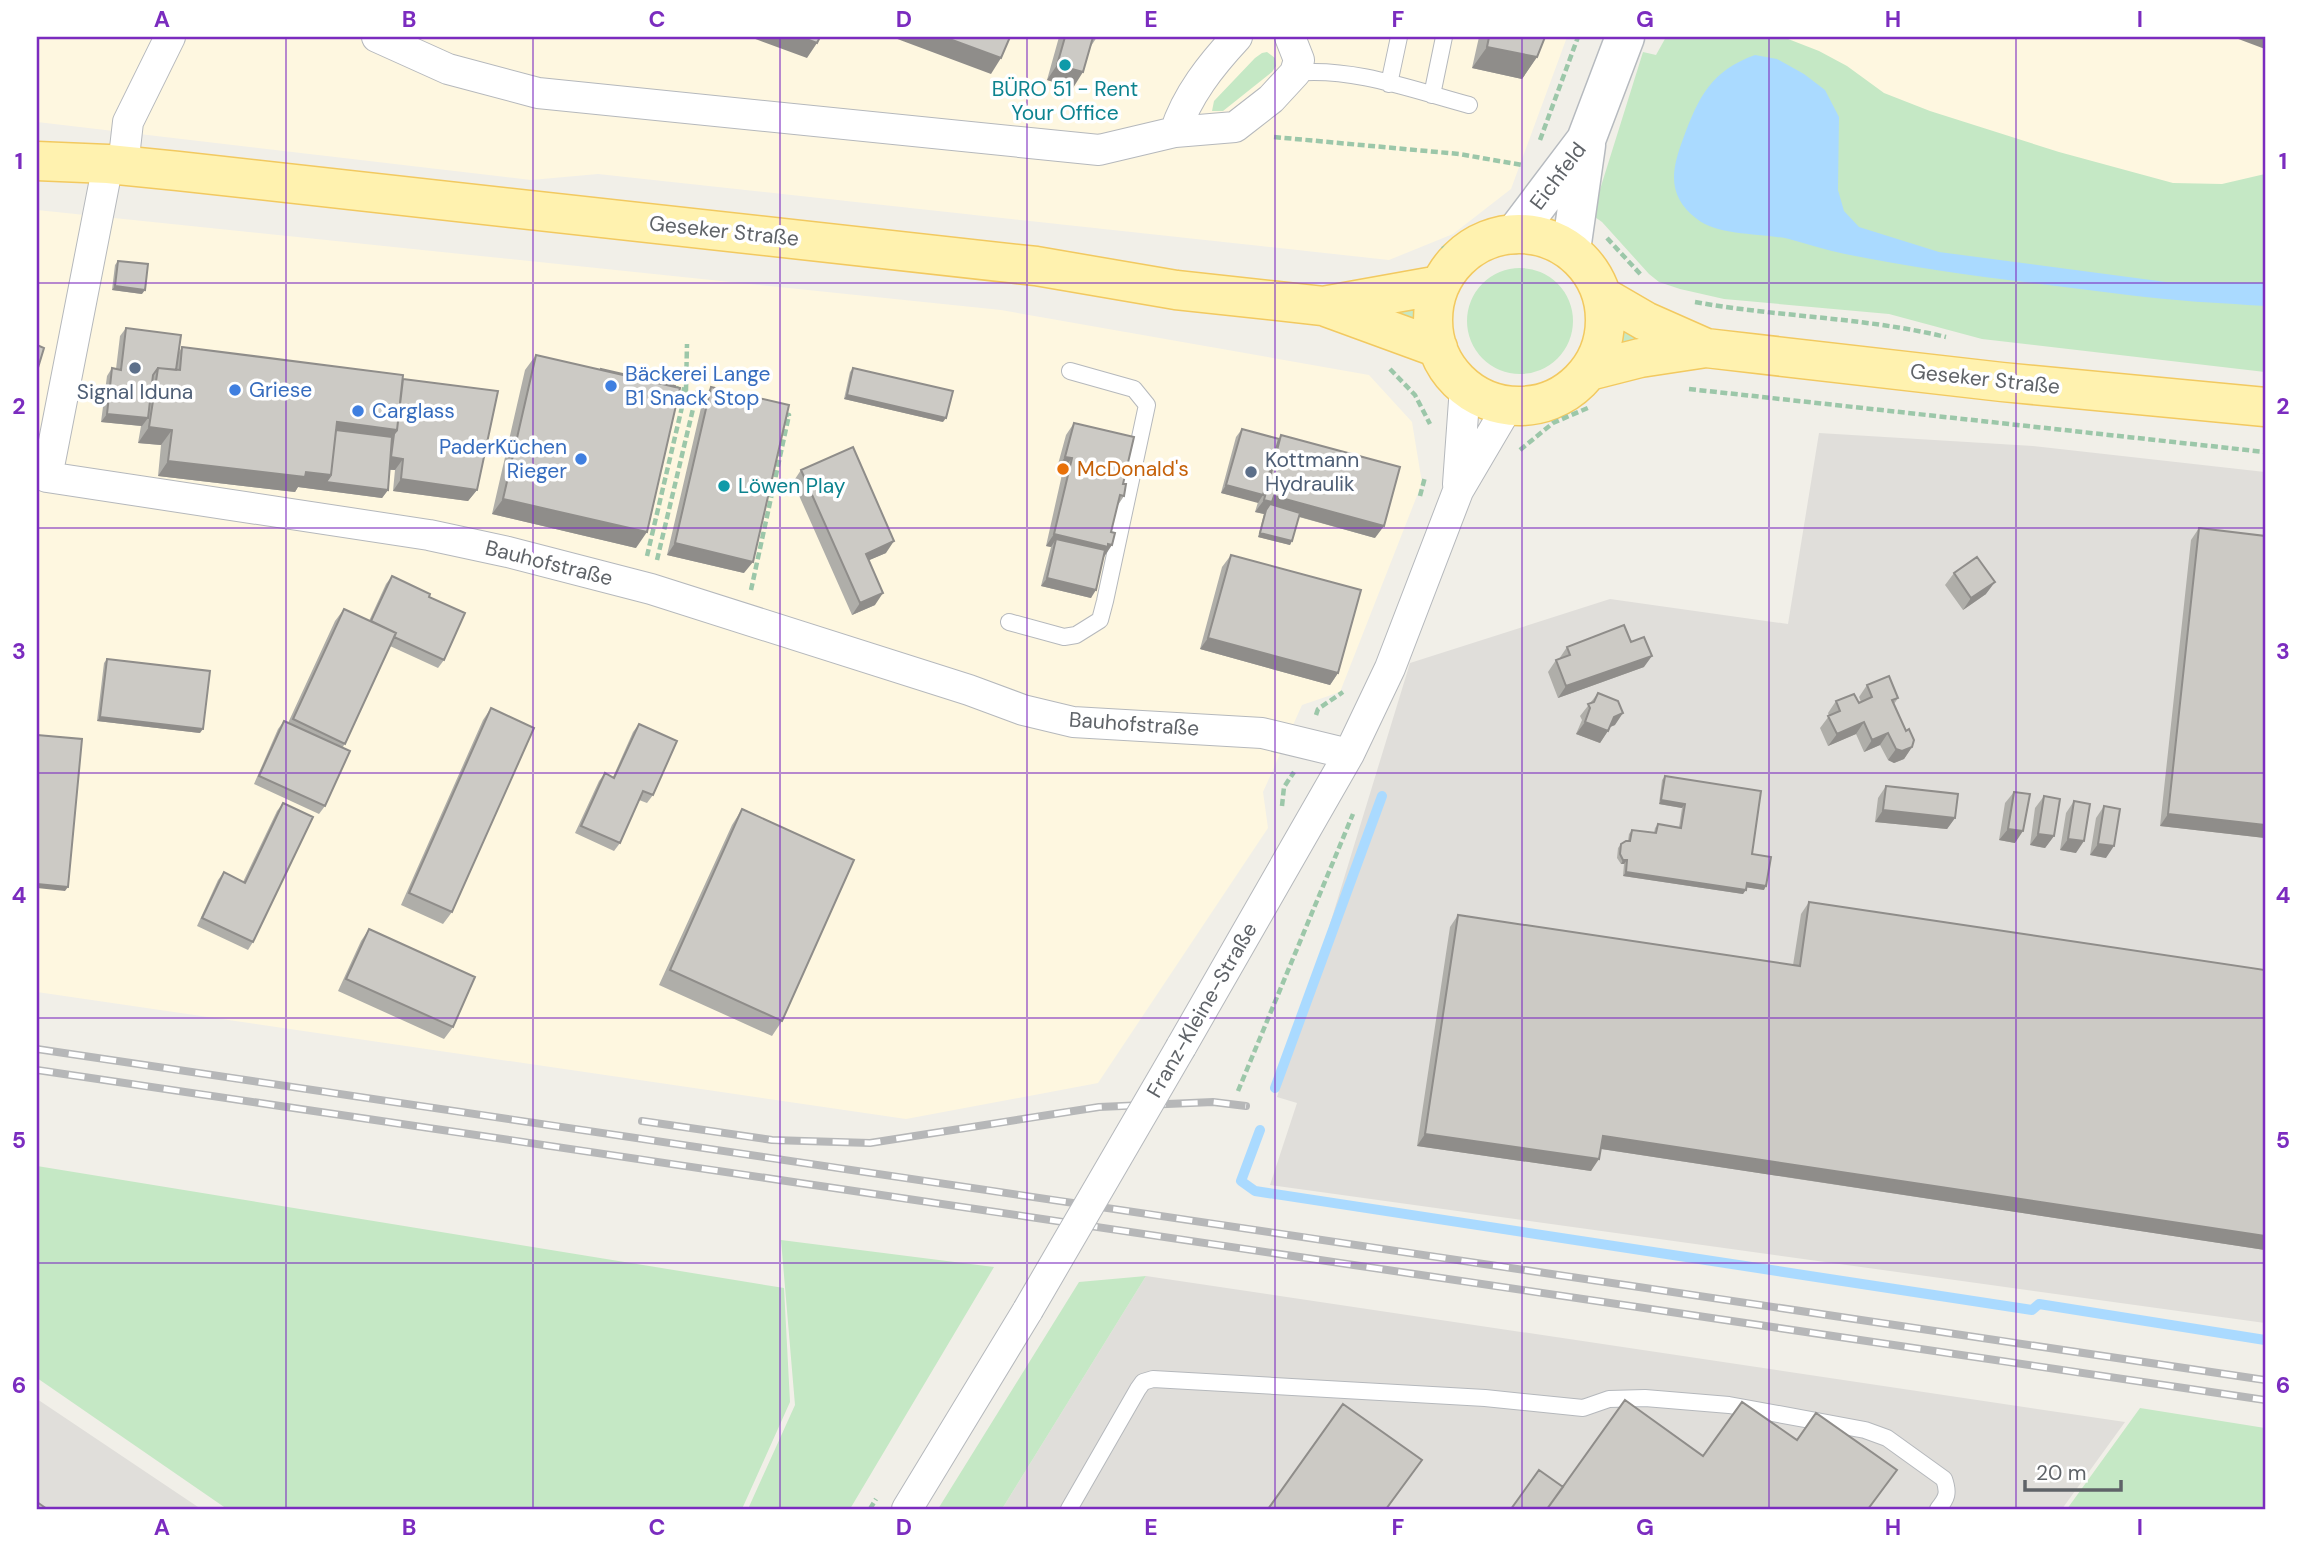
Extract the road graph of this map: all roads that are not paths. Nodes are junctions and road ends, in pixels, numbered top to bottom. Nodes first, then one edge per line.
1 (170, 37) edge
2 (377, 37) edge
3 (1237, 37) edge
4 (1290, 37) edge
5 (1399, 37) edge
6 (1444, 37) edge
7 (1625, 37) edge
8 (1295, 73) junction
9 (1389, 84) junction
10 (1432, 95) junction
11 (1469, 104) dead end
12 (1175, 132) junction
13 (1587, 140) junction
14 (37, 161) edge
15 (115, 165) junction
16 (1515, 234) junction
17 (1571, 250) junction
18 (1440, 285) junction
19 (1602, 296) junction
20 (1323, 306) junction
21 (1438, 348) junction
22 (1706, 348) junction
23 (1070, 371) dead end
24 (1589, 372) junction
25 (1465, 387) junction
26 (1508, 405) junction
27 (2265, 407) edge
28 (1458, 491) junction
29 (1009, 622) dead end
30 (1349, 754) junction
31 (907, 1509) edge
32 (1069, 1509) edge
33 (1938, 1509) edge

1 - 15 street
2 - 12 street
3 - 12 street
4 - 8 street
5 - 9 lane
6 - 10 lane
7 - 13 main road, Eichfeld
8 - 9 lane
8 - 12 street
9 - 10 lane
10 - 11 lane
13 - 16 main road, Eichfeld
13 - 17 main road
14 - 15 main road, Geseker Straße
15 - 20 main road, Geseker Straße
15 - 30 street, Bauhofstraße
16 - 17 main road
16 - 18 main road
17 - 19 main road
18 - 20 main road, Geseker Straße
18 - 21 main road
19 - 22 main road, Geseker Straße
19 - 24 main road
20 - 21 main road, Geseker Straße
21 - 25 main road
22 - 24 main road, Geseker Straße
22 - 27 main road, Geseker Straße
23 - 29 lane
24 - 26 main road
25 - 26 main road
25 - 28 street, Franz-Kleine-Straße
26 - 28 street, Franz-Kleine-Straße
28 - 30 street, Franz-Kleine-Straße
30 - 31 street, Franz-Kleine-Straße, bridge
32 - 33 lane

